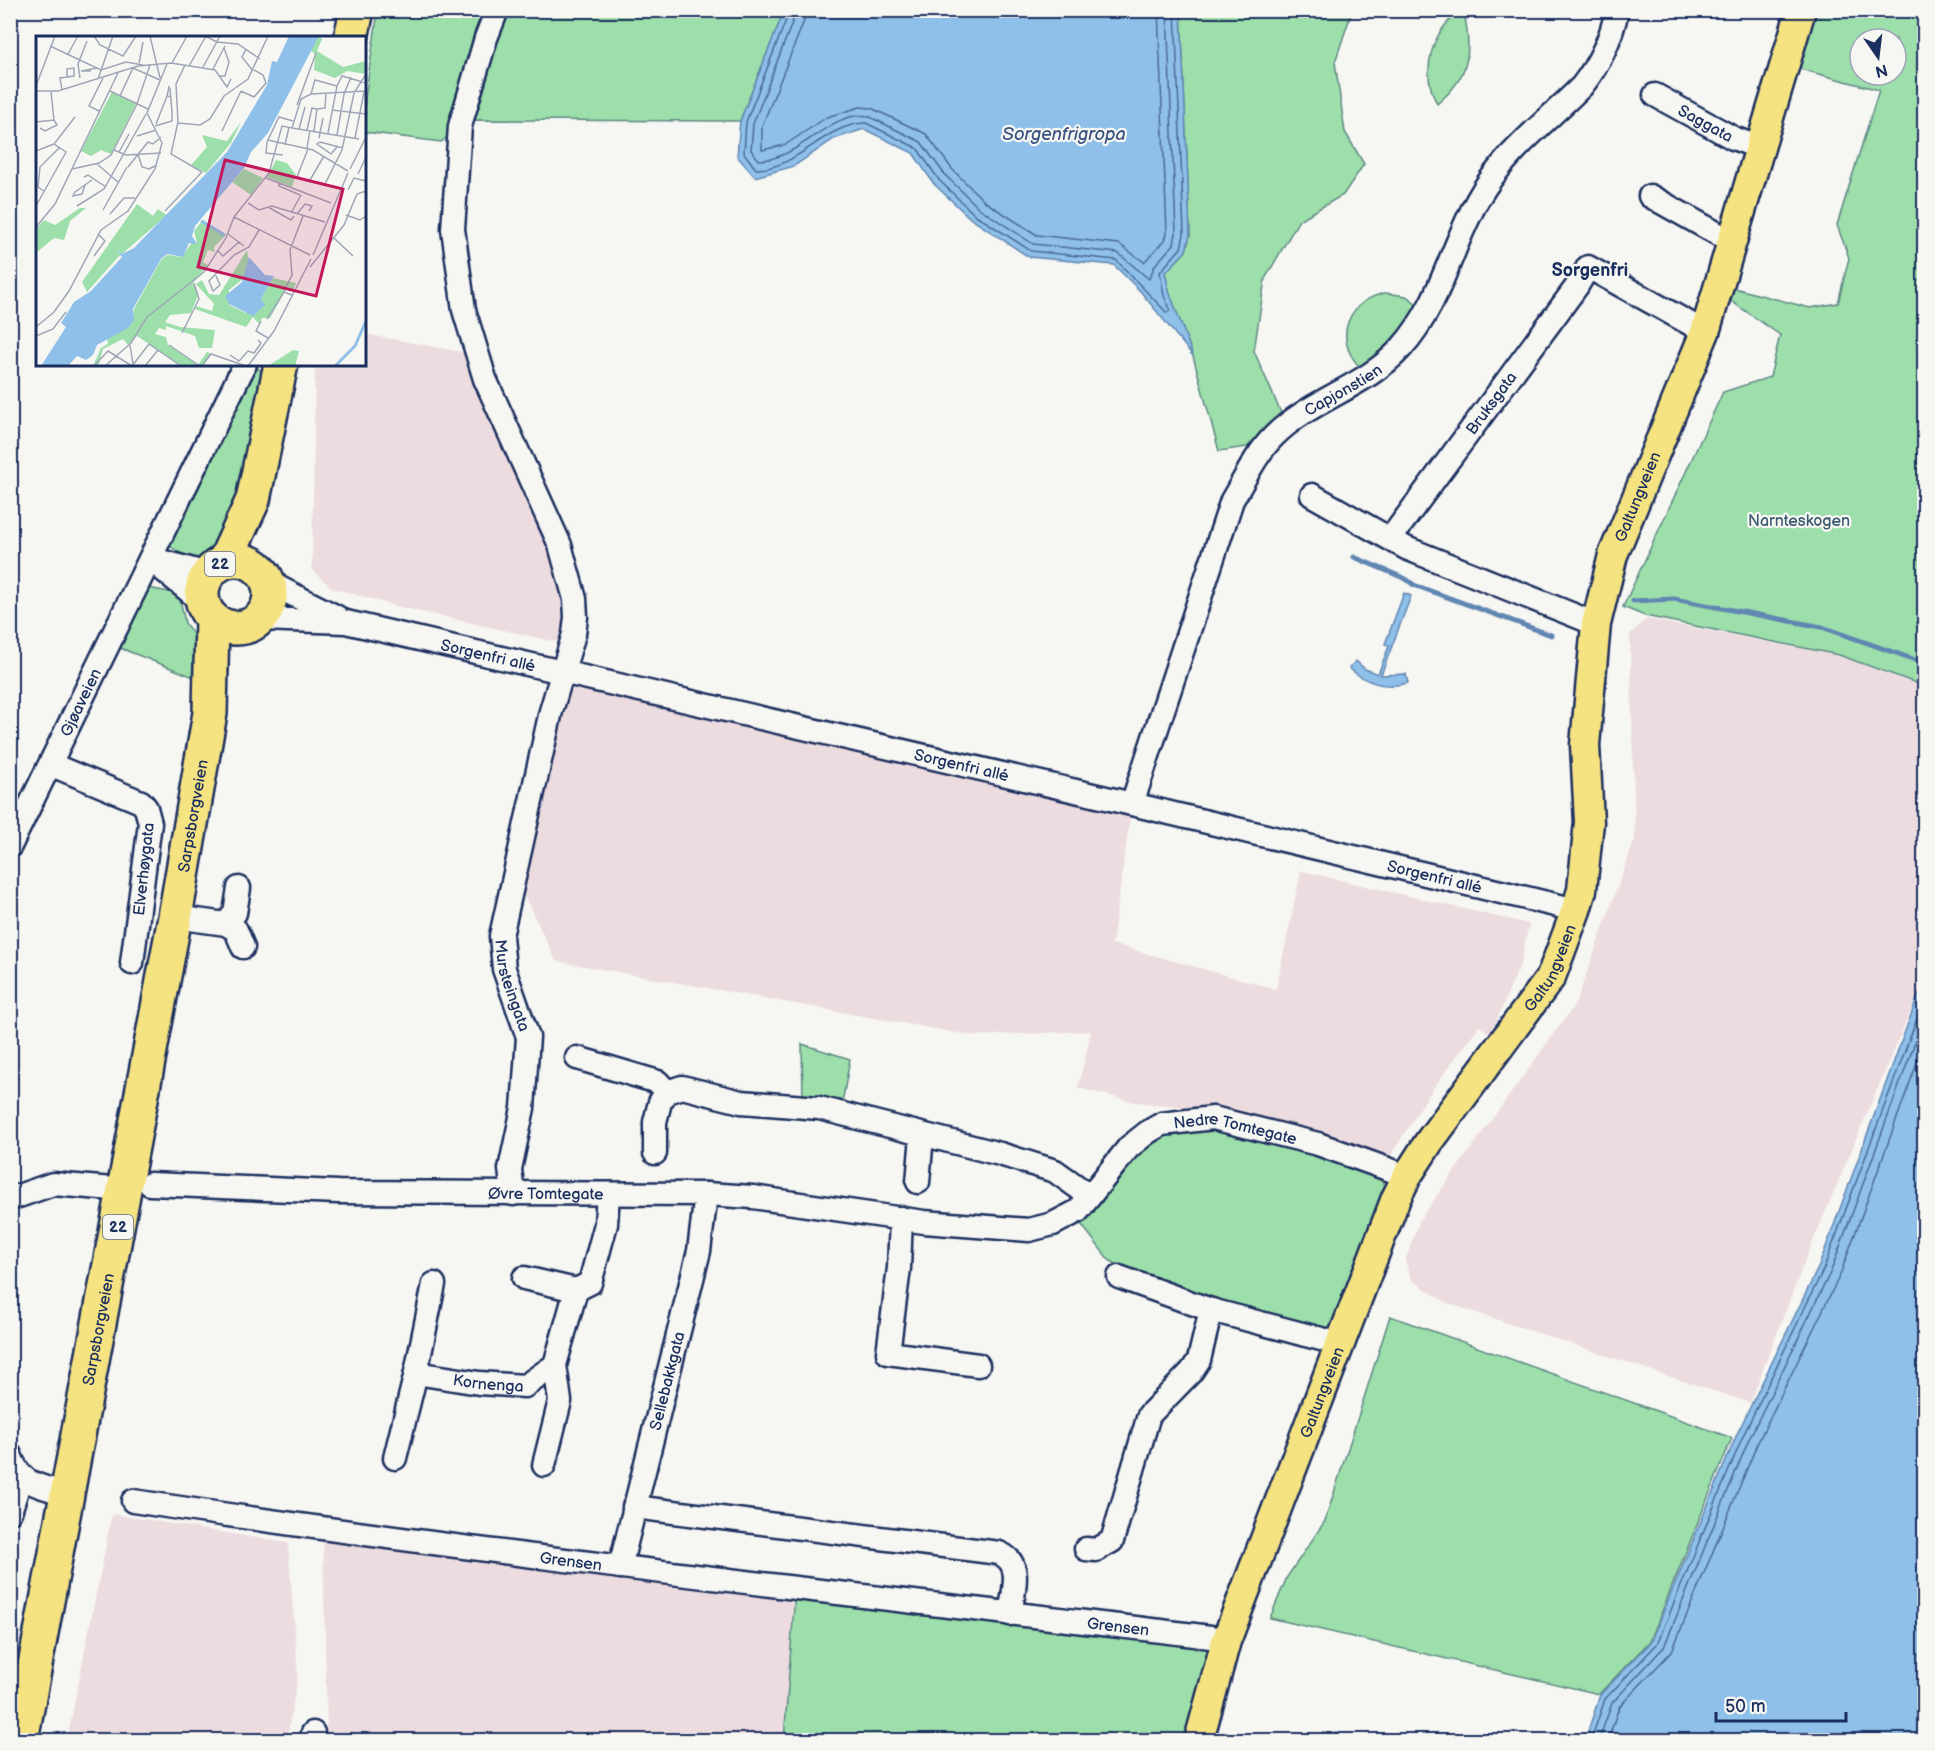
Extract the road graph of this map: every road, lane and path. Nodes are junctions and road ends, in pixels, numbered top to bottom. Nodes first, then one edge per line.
1 (357, 10) edge
2 (496, 10) edge
3 (1617, 10) edge
4 (1801, 10) edge
5 (351, 36) edge
6 (1655, 95) dead end
7 (1761, 148) junction
8 (1650, 196) dead end
9 (1734, 240) junction
10 (1705, 333) junction
11 (244, 366) edge
12 (281, 366) edge
13 (1312, 495) dead end
14 (253, 500) junction
15 (1391, 538) junction
16 (150, 559) junction
17 (263, 575) junction
18 (225, 601) junction
19 (346, 622) junction
20 (1596, 624) junction
21 (563, 672) junction
22 (52, 765) junction
23 (1132, 804) junction
24 (10, 846) edge
25 (239, 888) dead end
26 (1576, 910) junction
27 (175, 917) junction
28 (226, 924) junction
29 (243, 947) dead end
30 (132, 963) dead end
31 (577, 1058) dead end
32 (667, 1092) junction
33 (922, 1136) junction
34 (655, 1153) dead end
35 (1407, 1176) junction
36 (918, 1182) dead end
37 (138, 1187) junction
38 (513, 1194) junction
39 (608, 1194) junction
40 (706, 1194) junction
41 (1090, 1196) junction
42 (10, 1199) edge
43 (901, 1218) junction
44 (1119, 1277) dead end
45 (524, 1278) dead end
46 (434, 1284) dead end
47 (576, 1290) junction
48 (1211, 1310) junction
49 (1340, 1344) junction
50 (555, 1365) junction
51 (978, 1365) dead end
52 (416, 1373) junction
53 (10, 1455) edge
54 (395, 1458) dead end
55 (544, 1465) dead end
56 (21, 1477) junction
57 (67, 1494) junction
58 (133, 1501) dead end
59 (634, 1507) junction
60 (10, 1512) edge
61 (1086, 1549) dead end
62 (620, 1567) junction
63 (1010, 1614) junction
64 (1226, 1641) junction
65 (21, 1740) edge
66 (1199, 1740) edge

1 - 5 highway
2 - 21 street, Mursteingata
3 - 23 street, Capjonstien
4 - 7 main road, Galtungveien
6 - 7 street, Saggata
7 - 9 main road, Galtungveien
8 - 9 street
9 - 10 main road, Galtungveien
10 - 15 street, Bruksgata
10 - 20 main road, Galtungveien
11 - 16 street, Gjøaveien
12 - 14 highway, Sarpsborgveien / 22
13 - 15 street
14 - 17 highway, Sarpsborgveien / 22
14 - 18 highway, Sarpsborgveien / 22
15 - 20 street
16 - 18 street
16 - 22 street, Gjøaveien
17 - 18 highway, 22
17 - 18 highway, 22
17 - 19 street
18 - 19 street
18 - 27 highway, Sarpsborgveien / 22
19 - 21 street, Sorgenfri allé
20 - 26 main road, Galtungveien
21 - 23 street, Sorgenfri allé
21 - 38 street, Mursteingata
22 - 24 street, Gjøaveien
22 - 30 street, Elverhøygata
23 - 26 street, Sorgenfri allé
25 - 28 street
26 - 35 main road, Galtungveien
27 - 28 street
27 - 37 highway, Sarpsborgveien / 22
28 - 29 street
31 - 32 street
32 - 33 street
32 - 34 street
33 - 36 street
33 - 41 street
35 - 41 street, Nedre Tomtegate
35 - 49 main road, Galtungveien
37 - 38 street, Øvre Tomtegate
37 - 42 street
37 - 57 highway, Sarpsborgveien / 22
38 - 39 street, Øvre Tomtegate
39 - 40 street, Øvre Tomtegate
39 - 47 street
40 - 43 street, Øvre Tomtegate
40 - 59 street, Sellebakkgata
41 - 43 street, Øvre Tomtegate
43 - 51 street
44 - 48 street
45 - 47 street
46 - 52 street
47 - 50 street
48 - 49 street
48 - 61 street
49 - 64 main road, Galtungveien
50 - 52 street, Kornenga
50 - 55 street
52 - 54 street
53 - 56 street
56 - 57 street
56 - 60 street
57 - 65 highway, Sarpsborgveien / 22
58 - 62 street, Grensen
59 - 62 street, Sellebakkgata
59 - 63 street
62 - 63 street, Grensen
63 - 64 street, Grensen
64 - 66 main road, Galtungveien

